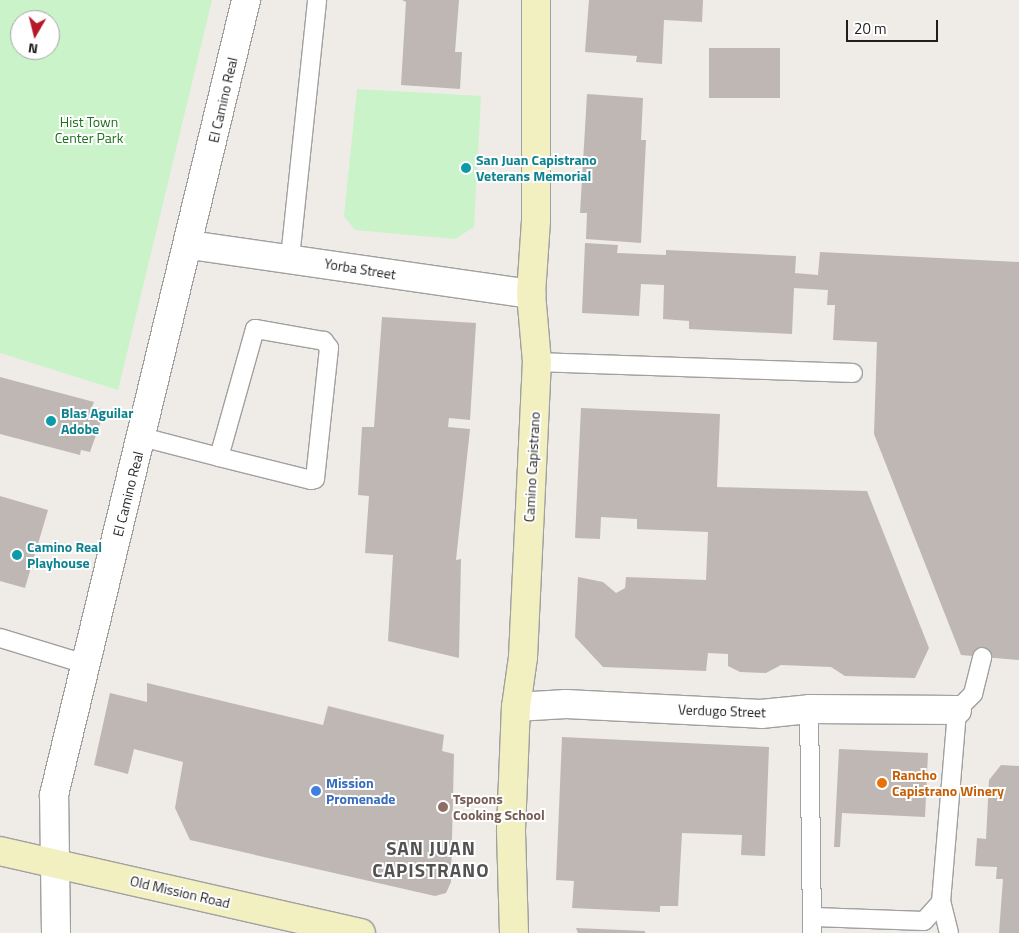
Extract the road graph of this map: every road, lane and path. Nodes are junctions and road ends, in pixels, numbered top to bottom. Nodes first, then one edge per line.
1 (246, 0) edge
2 (317, 0) edge
3 (536, 0) edge
4 (190, 245) junction
5 (290, 258) junction
6 (530, 294) junction
7 (537, 362) junction
8 (852, 373) dead end
9 (142, 437) junction
10 (219, 457) junction
11 (0, 638) edge
12 (982, 657) dead end
13 (85, 664) junction
14 (516, 708) junction
15 (809, 709) junction
16 (957, 710) junction
17 (0, 851) edge
18 (54, 863) junction
19 (941, 902) junction
20 (813, 925) edge
21 (56, 933) edge
22 (361, 933) edge
23 (514, 933) edge
24 (949, 933) edge

1 - 4 street, El Camino Real
2 - 5 lane
3 - 6 main road, Camino Capistrano
4 - 5 street, Yorba Street
4 - 9 street, El Camino Real
5 - 6 street, Yorba Street
6 - 7 main road, Camino Capistrano
7 - 8 lane
7 - 14 main road, Camino Capistrano
9 - 10 lane
9 - 13 street, El Camino Real
10 - 10 lane
11 - 13 lane
12 - 16 lane
13 - 18 street, El Camino Real
14 - 15 street, Verdugo Street
14 - 23 main road, Camino Capistrano
15 - 16 street, Verdugo Street
15 - 20 lane
16 - 19 lane
17 - 18 main road, Old Mission Road
18 - 21 street, El Camino Real
18 - 22 main road, Old Mission Road
19 - 20 lane
19 - 24 lane

